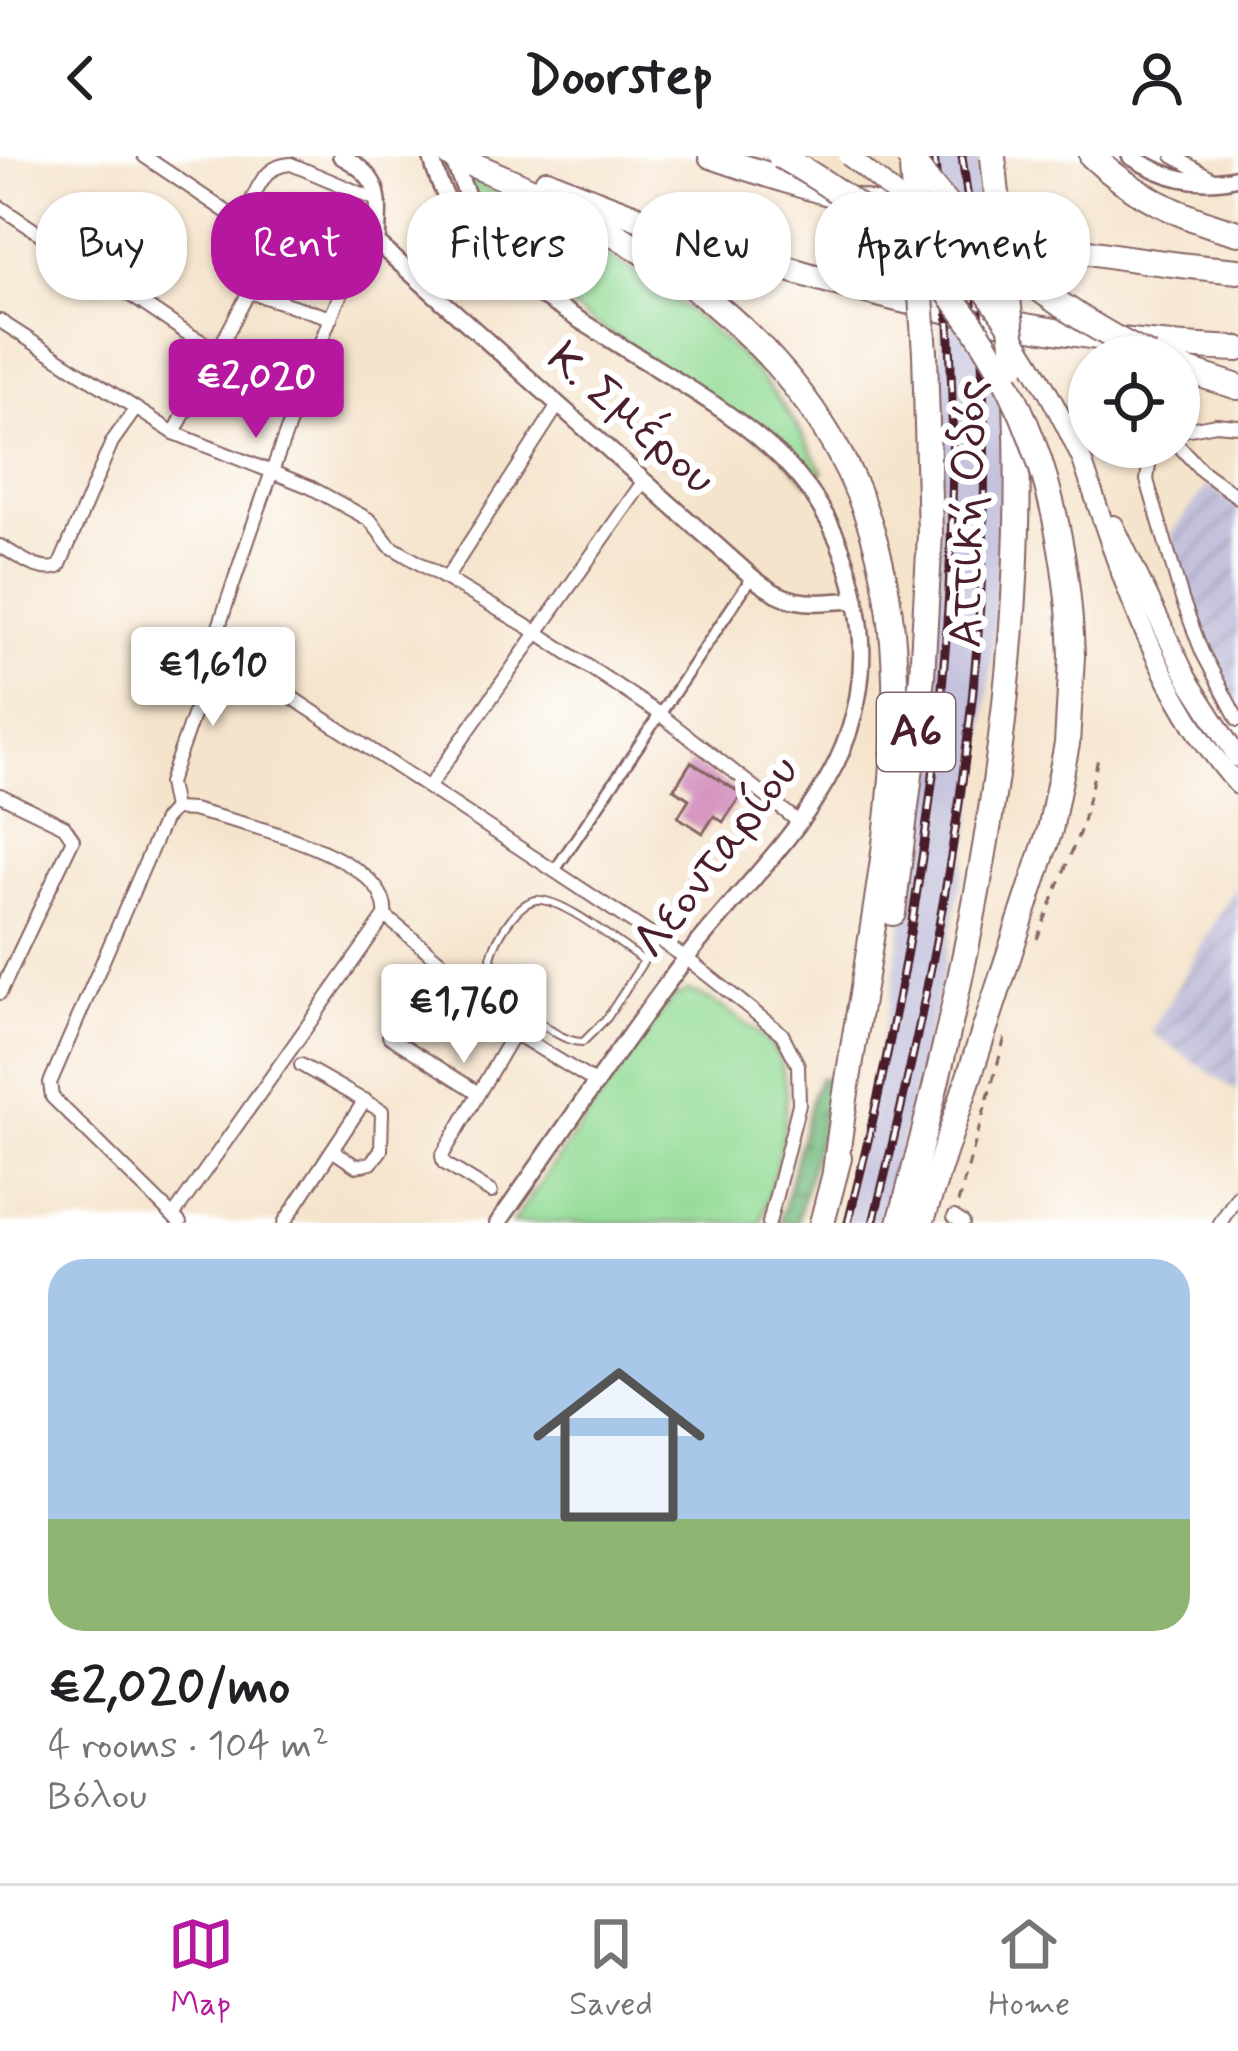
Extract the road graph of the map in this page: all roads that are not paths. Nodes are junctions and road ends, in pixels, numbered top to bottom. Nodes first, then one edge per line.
1 (144, 156) edge
2 (341, 156) edge
3 (431, 156) edge
4 (451, 156) edge
5 (484, 156) edge
6 (712, 156) edge
7 (780, 156) edge
8 (848, 156) edge
9 (1092, 156) edge
10 (1130, 156) edge
11 (1173, 156) edge
12 (993, 157) edge
13 (910, 160) edge
14 (1238, 178) edge
15 (1218, 182) junction
16 (256, 192) edge
17 (358, 192) edge
18 (376, 192) edge
19 (445, 192) edge
20 (466, 192) edge
21 (211, 202) edge
22 (0, 207) edge
23 (1238, 233) edge
24 (383, 249) edge
25 (1238, 271) edge
26 (245, 300) edge
27 (274, 300) edge
28 (340, 300) edge
29 (553, 300) edge
30 (331, 318) junction
31 (0, 321) edge
32 (1113, 336) edge
33 (1238, 349) edge
34 (217, 350) junction
35 (1200, 375) edge
36 (1238, 387) edge
37 (557, 406) junction
38 (134, 410) junction
39 (1200, 426) edge
40 (1238, 426) edge
41 (1068, 431) edge
42 (174, 433) junction
43 (1085, 468) edge
44 (1086, 468) edge
45 (1147, 468) edge
46 (1199, 468) edge
47 (270, 472) junction
48 (643, 482) junction
49 (1238, 497) edge
50 (0, 546) edge
51 (752, 577) junction
52 (446, 579) junction
53 (856, 600) junction
54 (535, 631) junction
55 (220, 651) junction
56 (658, 713) junction
57 (1238, 720) edge
58 (1238, 758) edge
59 (430, 785) junction
60 (1238, 785) edge
61 (0, 795) edge
62 (174, 809) junction
63 (799, 822) junction
64 (555, 870) junction
65 (385, 916) junction
66 (658, 939) junction
67 (686, 958) junction
68 (643, 961) junction
69 (447, 967) dead end
70 (0, 993) edge
71 (389, 1036) dead end
72 (301, 1065) dead end
73 (598, 1084) junction
74 (477, 1092) junction
75 (365, 1100) junction
76 (332, 1150) junction
77 (835, 1172) junction
78 (490, 1192) dead end
79 (1238, 1195) edge
80 (176, 1220) edge
81 (284, 1223) edge
82 (498, 1223) edge
83 (769, 1223) edge
84 (821, 1223) edge
85 (900, 1223) edge
86 (921, 1223) edge
87 (1220, 1223) edge

1 - 21 street
2 - 18 street
3 - 19 street, Λεονταρίου
4 - 20 street, Λεονταρίου
4 - 77 highway
5 - 33 highway
6 - 25 highway
7 - 86 highway, bridge
8 - 41 main road, bridge
9 - 23 highway
10 - 15 street
11 - 15 street
12 - 85 highway, Αττική Οδός / Α6, bridge
13 - 32 highway, bridge
13 - 77 highway, Αττική Οδός / Α6, bridge
14 - 15 street
16 - 17 street
22 - 34 street
24 - 37 street, Κ. Σμέρου
26 - 34 street
27 - 30 street
28 - 30 street
29 - 53 street, Λεονταρίου
30 - 47 street
31 - 38 street
34 - 42 street
35 - 36 highway
37 - 48 street, Κ. Σμέρου
37 - 52 street
38 - 42 street
38 - 50 street
39 - 40 street
42 - 47 street
43 - 60 main road
44 - 58 main road
45 - 57 street
46 - 49 street
47 - 52 street
47 - 55 street
48 - 51 street, Κ. Σμέρου
48 - 54 street
51 - 53 street, Κ. Σμέρου
51 - 56 street
52 - 54 street
53 - 63 street, Λεονταρίου
54 - 56 street
54 - 59 street
55 - 59 street
55 - 62 street
56 - 63 street
56 - 64 street
59 - 64 street
61 - 70 street
62 - 65 street
62 - 80 street
63 - 67 street, Λεονταρίου
64 - 66 street
65 - 69 street
65 - 80 street
66 - 67 street
66 - 68 lane
67 - 73 street, Λεονταρίου
67 - 83 street
68 - 68 lane
71 - 74 street
72 - 75 street
73 - 74 street
73 - 82 street, Λεονταρίου
74 - 78 street
75 - 76 street
75 - 76 street
76 - 81 street
77 - 84 highway, Αττική Οδός / Α6
79 - 87 street

